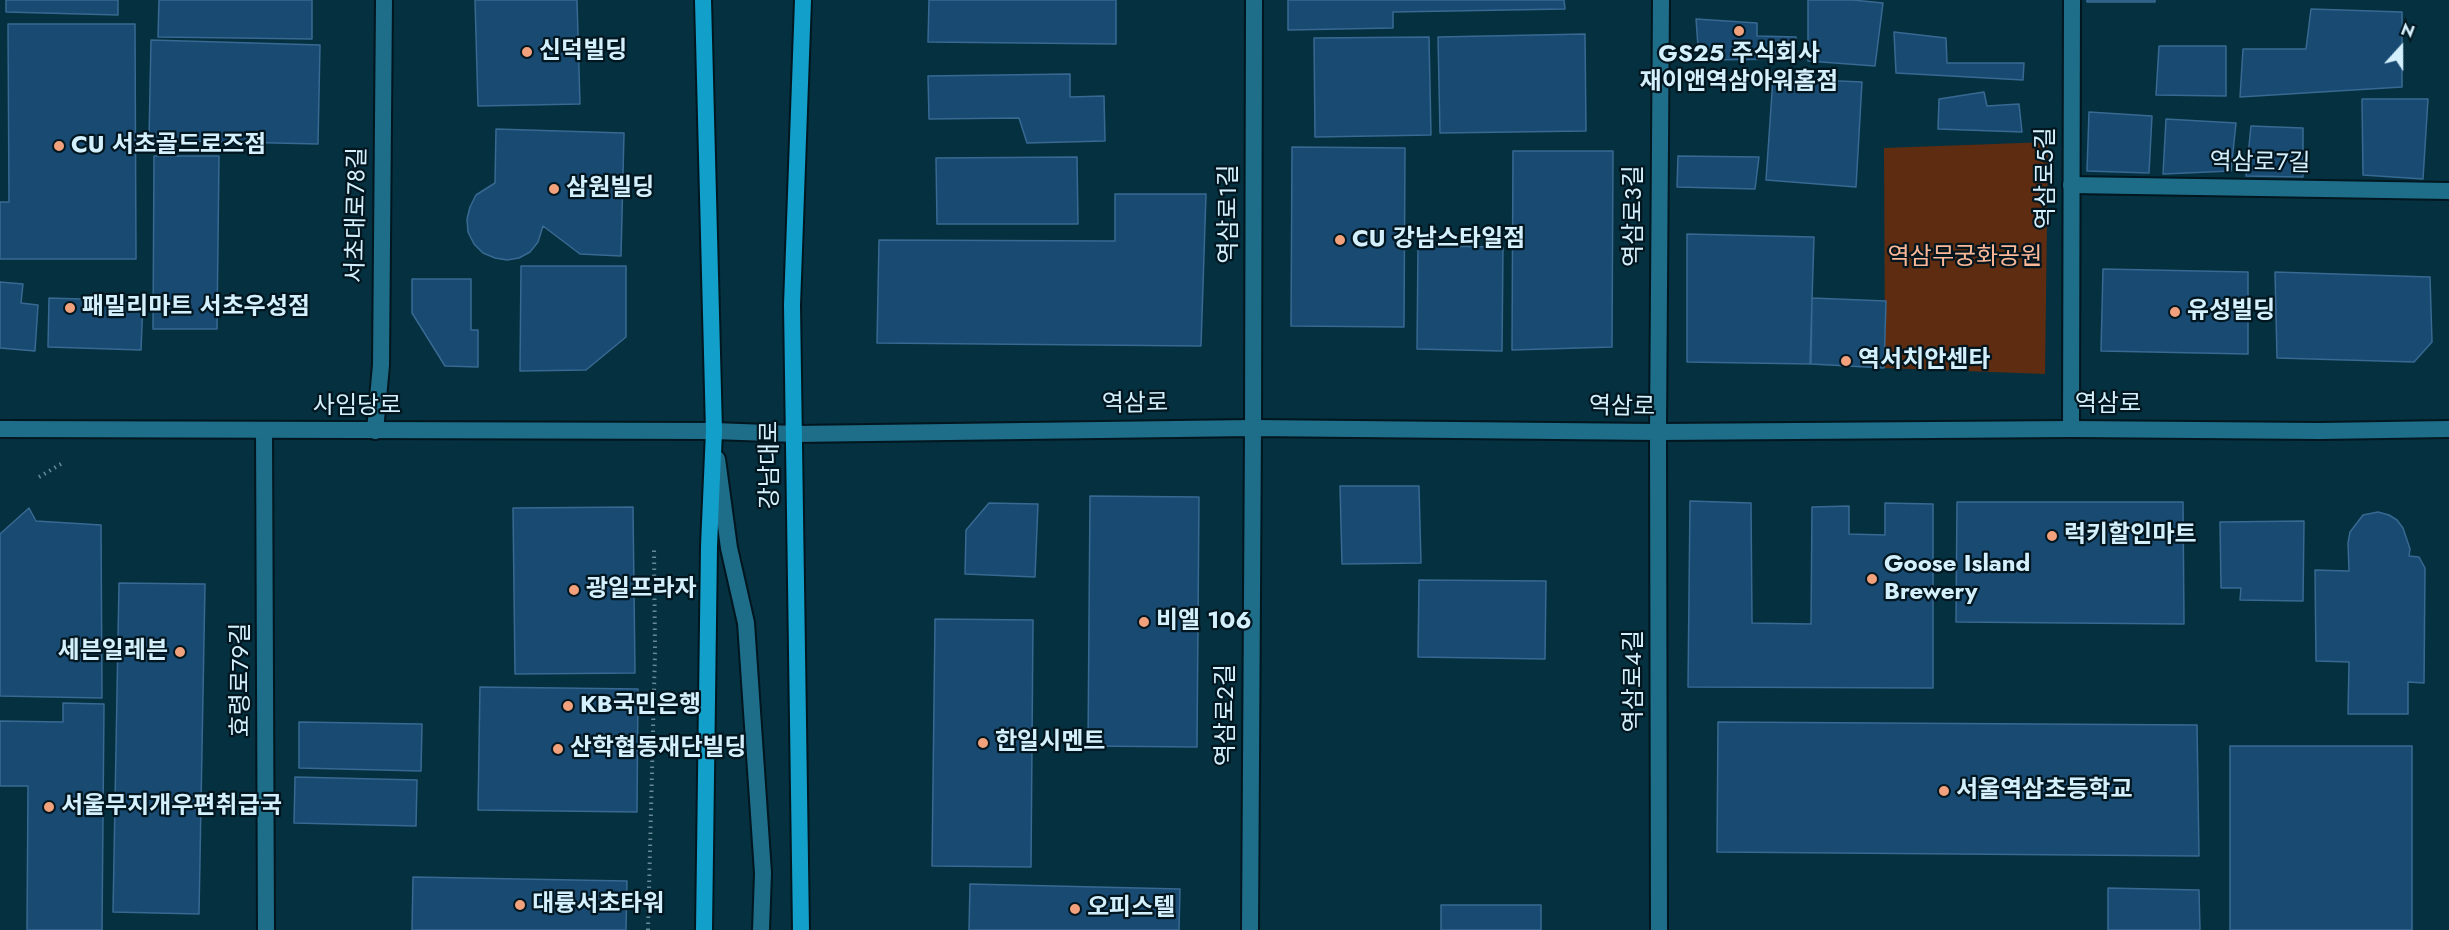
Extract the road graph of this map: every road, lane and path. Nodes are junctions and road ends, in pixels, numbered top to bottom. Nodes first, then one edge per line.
1 (384, 0) edge
2 (703, 0) edge
3 (803, 0) edge
4 (1254, 0) edge
5 (1660, 0) edge
6 (2072, 0) edge
7 (2071, 185) junction
8 (2449, 191) edge
9 (1253, 428) junction
10 (0, 429) edge
11 (2071, 429) junction
12 (2449, 429) edge
13 (264, 430) junction
14 (375, 431) junction
15 (714, 431) junction
16 (1658, 432) junction
17 (795, 434) junction
18 (61, 464) dead end
19 (39, 477) dead end
20 (654, 546) dead end
21 (266, 930) edge
22 (648, 930) edge
23 (704, 930) edge
24 (761, 930) edge
25 (801, 930) edge
26 (1250, 930) edge
27 (1659, 930) edge

1 - 14 main road, 서초대로78길
2 - 15 main road
3 - 17 main road, 강남대로
4 - 9 main road, 역삼로1길
5 - 16 main road, 역삼로3길
6 - 7 main road, 역삼로5길
7 - 8 main road, 역삼로7길
7 - 11 main road, 역삼로5길
9 - 16 main road, 역삼로
9 - 17 main road, 역삼로
9 - 26 main road, 역삼로2길
10 - 13 main road, 사임당로
11 - 12 main road, 역삼로
11 - 16 main road, 역삼로
13 - 14 main road, 사임당로
13 - 21 main road, 효령로79길
14 - 15 main road, 사임당로
15 - 17 main road, 역삼로
15 - 23 main road
15 - 24 main road
16 - 27 main road, 역삼로4길
17 - 25 main road, 강남대로
18 - 19 path
20 - 22 path

